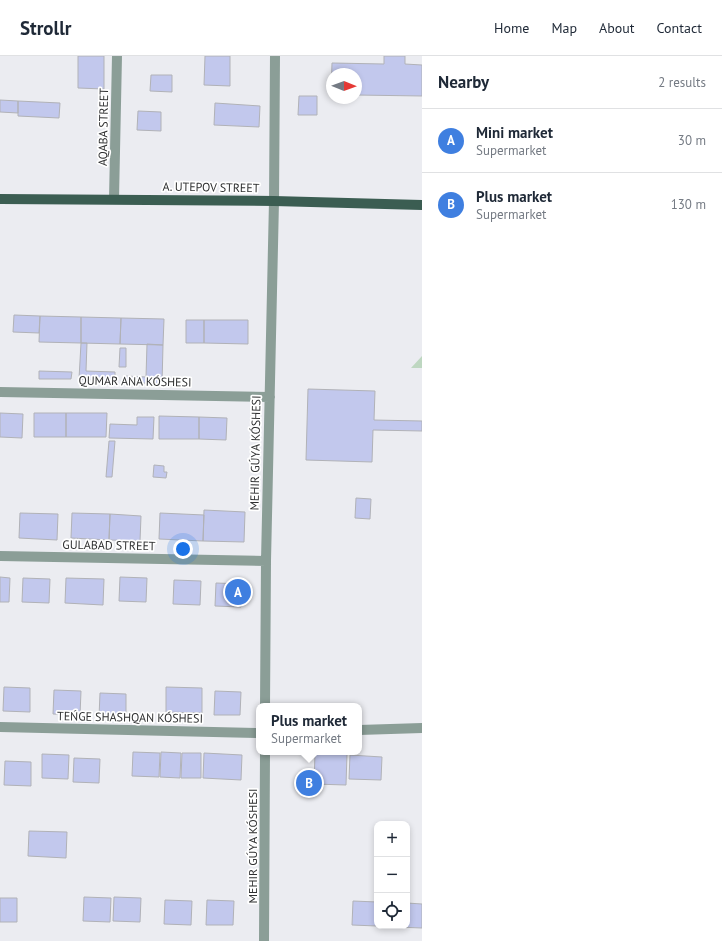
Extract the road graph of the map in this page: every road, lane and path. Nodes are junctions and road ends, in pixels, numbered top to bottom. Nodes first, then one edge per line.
1 (116, 56) edge
2 (274, 56) edge
3 (0, 199) edge
4 (114, 199) junction
5 (274, 201) junction
6 (422, 205) edge
7 (0, 392) edge
8 (270, 397) junction
9 (0, 556) edge
10 (266, 561) junction
11 (265, 703) edge
12 (0, 727) edge
13 (422, 728) edge
14 (362, 730) edge
15 (256, 733) edge
16 (265, 755) edge
17 (264, 941) edge

1 - 4 street, AQABA STREET
2 - 5 street, MEHIR GÚYА KÓSHESI
3 - 4 main road, A. UTEPOV STREET
4 - 5 main road, A. UTEPOV STREET
5 - 6 main road, A. UTEPOV STREET
5 - 8 street, MEHIR GÚYА KÓSHESI
7 - 8 street, QUMAR ANA KÓSHESI
8 - 10 street, MEHIR GÚYА KÓSHESI
9 - 10 street, GULABAD STREET
10 - 11 street, MEHIR GÚYА KÓSHESI
12 - 15 street, TEŃGE SHASHQAN KÓSHESI
13 - 14 street
16 - 17 street, MEHIR GÚYА KÓSHESI

